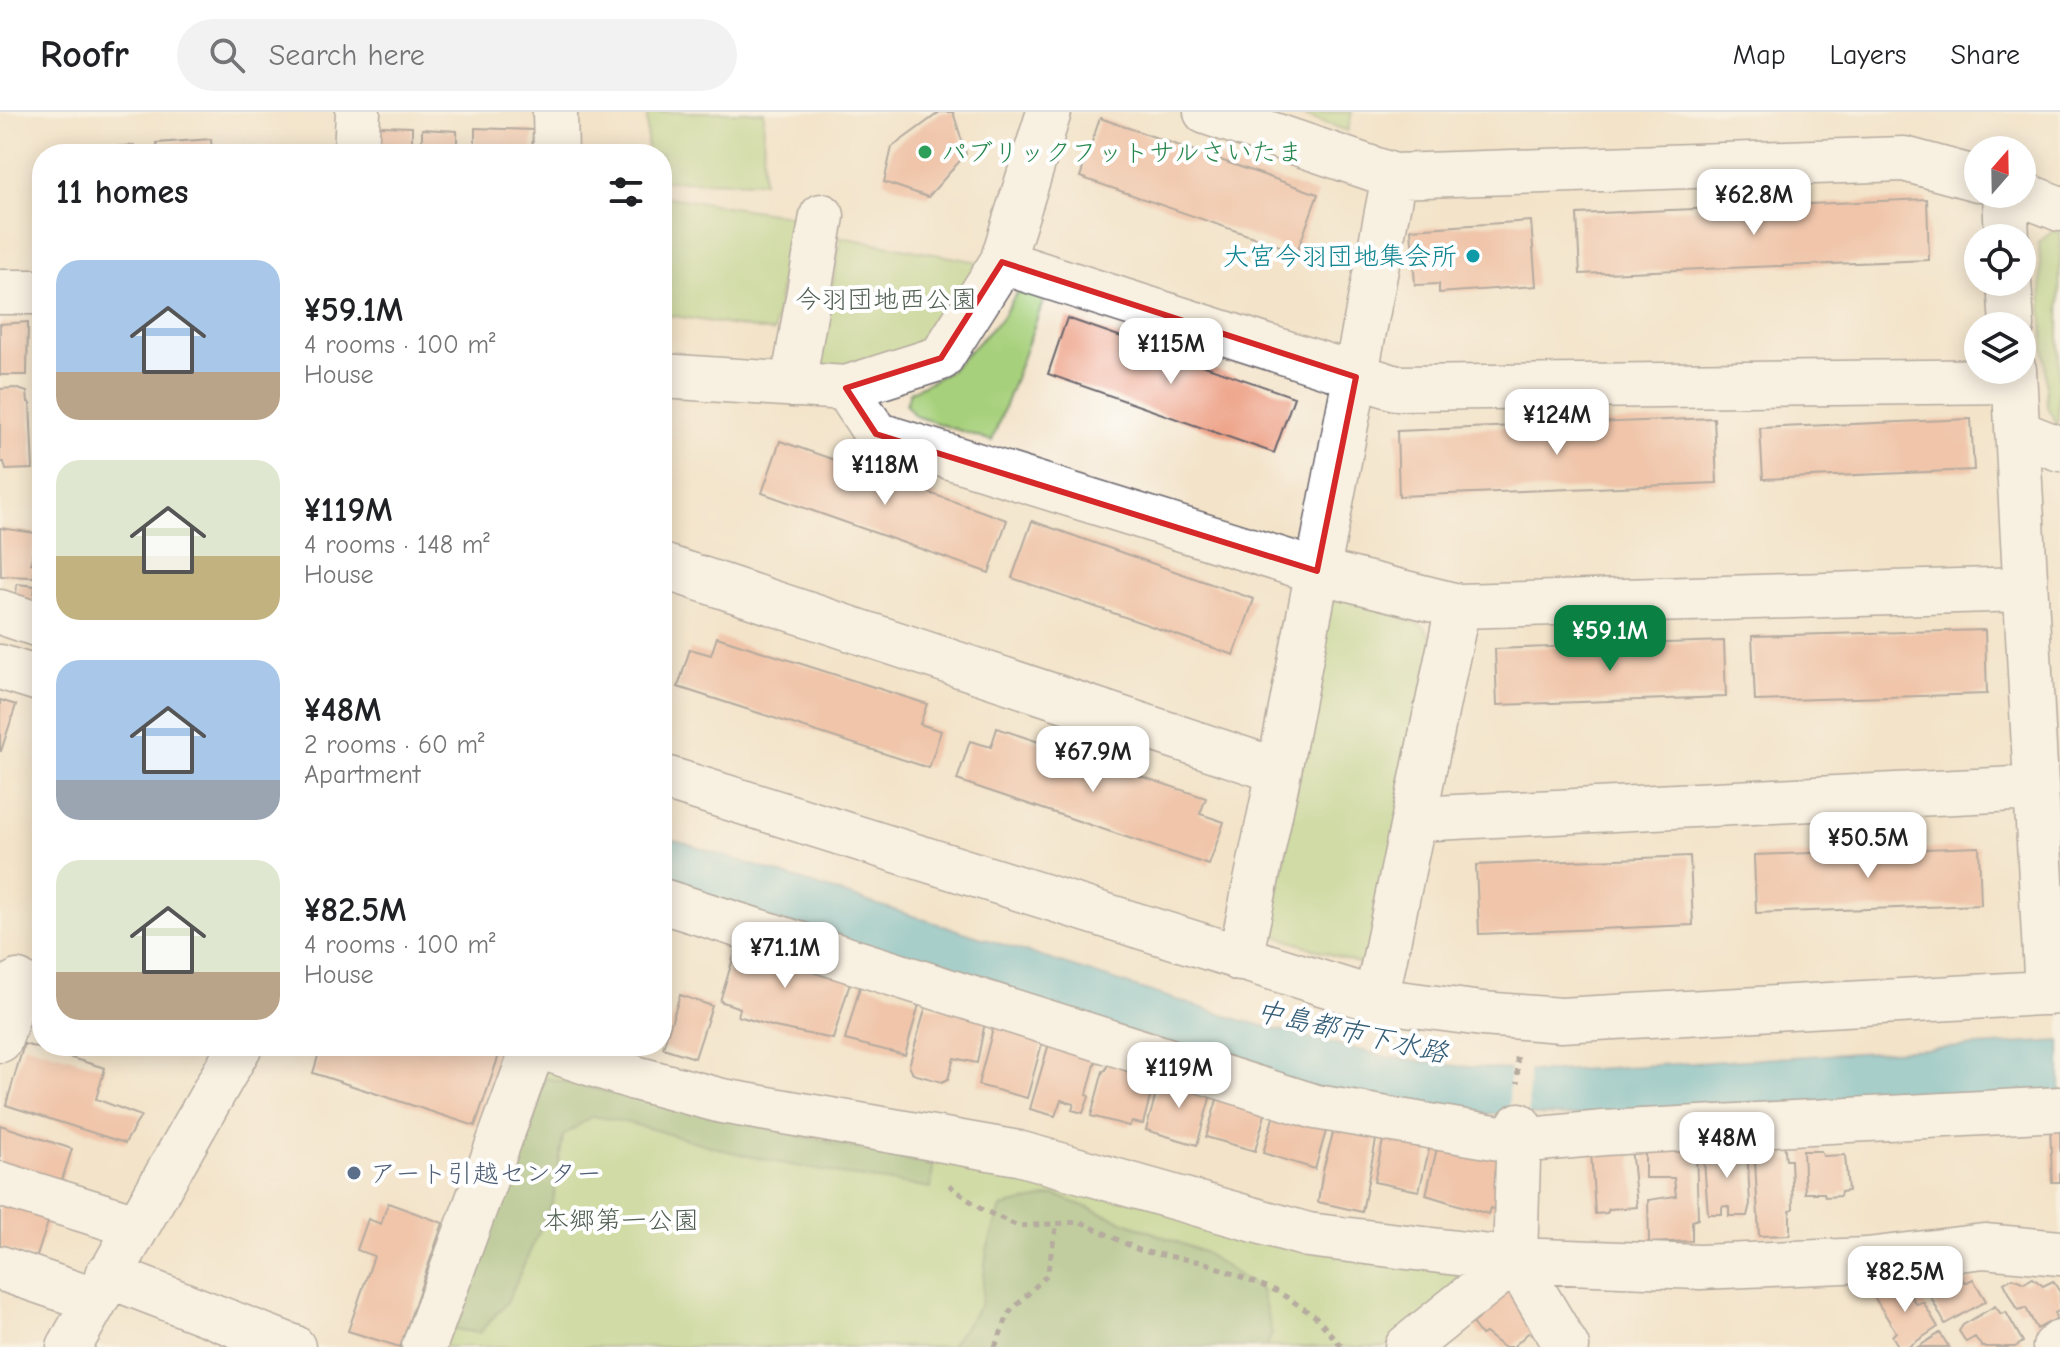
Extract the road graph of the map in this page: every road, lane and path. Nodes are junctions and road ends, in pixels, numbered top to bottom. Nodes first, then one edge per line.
1 (358, 112) edge
2 (555, 112) edge
3 (1049, 112) edge
4 (1206, 112) edge
5 (356, 144) edge
6 (556, 144) edge
7 (1964, 175) edge
8 (1394, 176) junction
9 (2036, 200) edge
10 (2060, 209) edge
11 (822, 216) dead end
12 (1002, 262) junction
13 (0, 292) edge
14 (32, 292) edge
15 (1356, 377) junction
16 (1964, 377) edge
17 (672, 379) edge
18 (2014, 384) edge
19 (793, 385) junction
20 (846, 388) junction
21 (2017, 432) junction
22 (2060, 449) edge
23 (672, 569) edge
24 (1317, 571) junction
25 (2024, 589) junction
26 (1458, 606) junction
27 (0, 612) edge
28 (32, 623) edge
29 (2044, 643) edge
30 (0, 667) edge
31 (32, 677) edge
32 (1279, 771) junction
33 (672, 780) edge
34 (2036, 788) junction
35 (1415, 819) junction
36 (672, 904) edge
37 (1240, 959) junction
38 (20, 982) edge
39 (2053, 992) edge
40 (1376, 1000) junction
41 (0, 1040) edge
42 (230, 1056) edge
43 (532, 1056) edge
44 (582, 1056) edge
45 (2060, 1109) edge
46 (1518, 1133) junction
47 (0, 1184) edge
48 (1057, 1223) junction
49 (136, 1226) junction
50 (1018, 1226) dead end
51 (2060, 1253) edge
52 (1515, 1260) junction
53 (0, 1268) edge
54 (101, 1288) junction
55 (2060, 1343) edge
56 (69, 1347) edge
57 (293, 1347) edge
58 (424, 1347) edge
59 (995, 1347) edge
60 (1342, 1347) edge
61 (1407, 1347) edge
62 (1567, 1347) edge
63 (2055, 1347) edge

1 - 5 street
2 - 6 street
3 - 12 street
4 - 8 street
7 - 8 street
8 - 15 street
9 - 10 street
11 - 19 street
12 - 15 street
12 - 20 street
13 - 14 street
15 - 16 street
15 - 24 street
17 - 19 street
18 - 21 street
19 - 20 street
20 - 24 street
21 - 22 street
21 - 25 street
23 - 32 street
24 - 26 street
24 - 32 street
25 - 26 street
25 - 29 street
26 - 35 street
27 - 28 street
29 - 34 street
30 - 31 street
32 - 37 street
33 - 37 street
34 - 35 street
34 - 39 street
35 - 40 street
36 - 46 street
37 - 40 street
38 - 41 street
39 - 40 street
42 - 49 street
43 - 58 street
44 - 52 street
45 - 46 street
46 - 52 street
47 - 49 street
48 - 50 path
48 - 59 path
48 - 60 path
49 - 54 street
51 - 52 street
52 - 61 street
52 - 62 street
53 - 54 street
54 - 56 street
54 - 57 street
55 - 63 street

